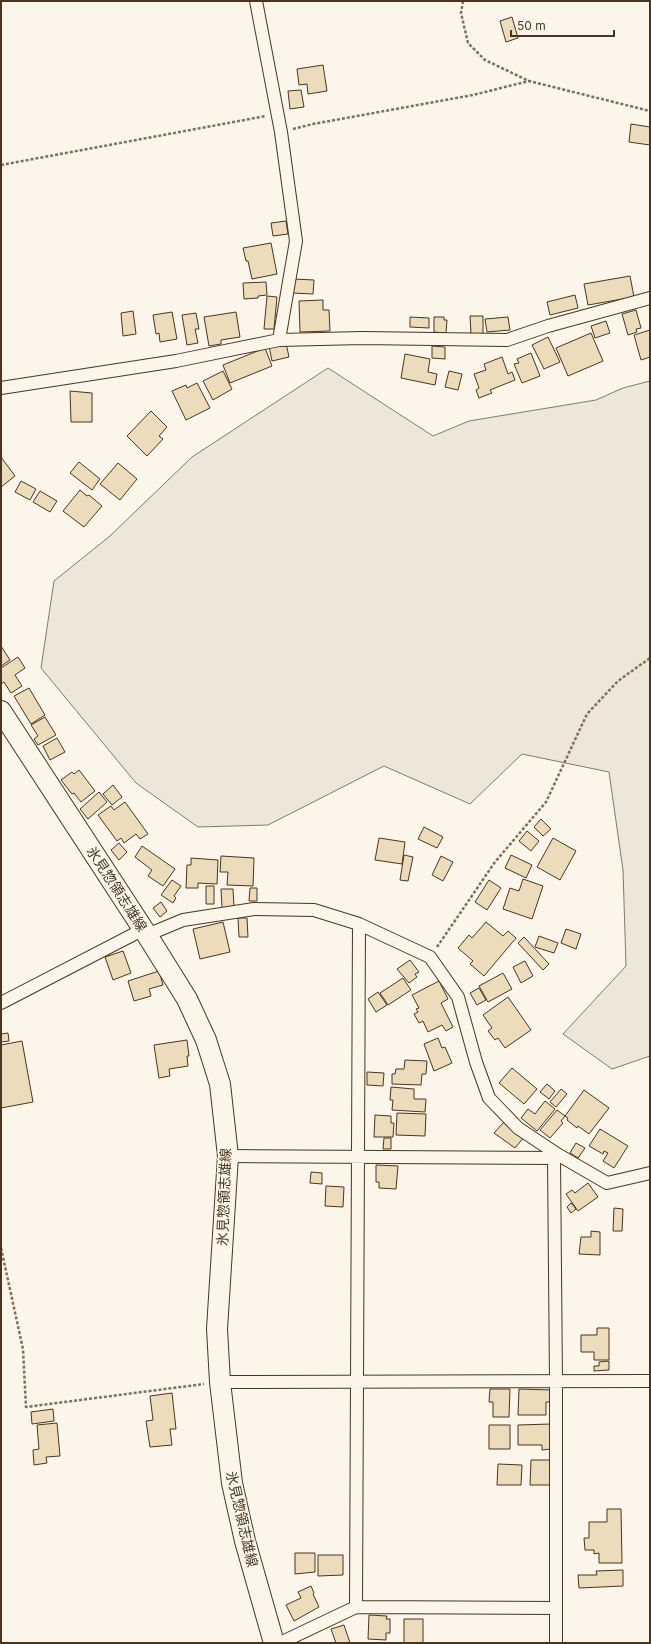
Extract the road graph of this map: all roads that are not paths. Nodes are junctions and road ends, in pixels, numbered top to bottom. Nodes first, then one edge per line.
1 (256, 1) edge
2 (650, 298) edge
3 (279, 340) junction
4 (1, 388) edge
5 (1, 711) edge
6 (359, 924) junction
7 (146, 932) junction
8 (1, 1003) edge
9 (228, 1156) junction
10 (555, 1156) junction
11 (359, 1157) junction
12 (650, 1172) edge
13 (356, 1381) junction
14 (556, 1381) junction
15 (650, 1381) edge
16 (220, 1382) junction
17 (356, 1607) junction
18 (556, 1608) junction
19 (274, 1643) edge
20 (280, 1643) edge
21 (556, 1643) edge

1 - 3 street
2 - 3 street
3 - 4 street
5 - 7 main road, 氷見惣領志雄線
6 - 7 street
6 - 10 street
6 - 11 street
7 - 8 street
7 - 9 main road, 氷見惣領志雄線
9 - 11 street
9 - 16 main road, 氷見惣領志雄線
10 - 11 street
10 - 12 street
10 - 14 street
11 - 13 street
13 - 14 street
13 - 16 street
13 - 17 street
14 - 15 street
14 - 18 street
16 - 19 main road, 氷見惣領志雄線
17 - 18 street
17 - 20 street
18 - 21 street

